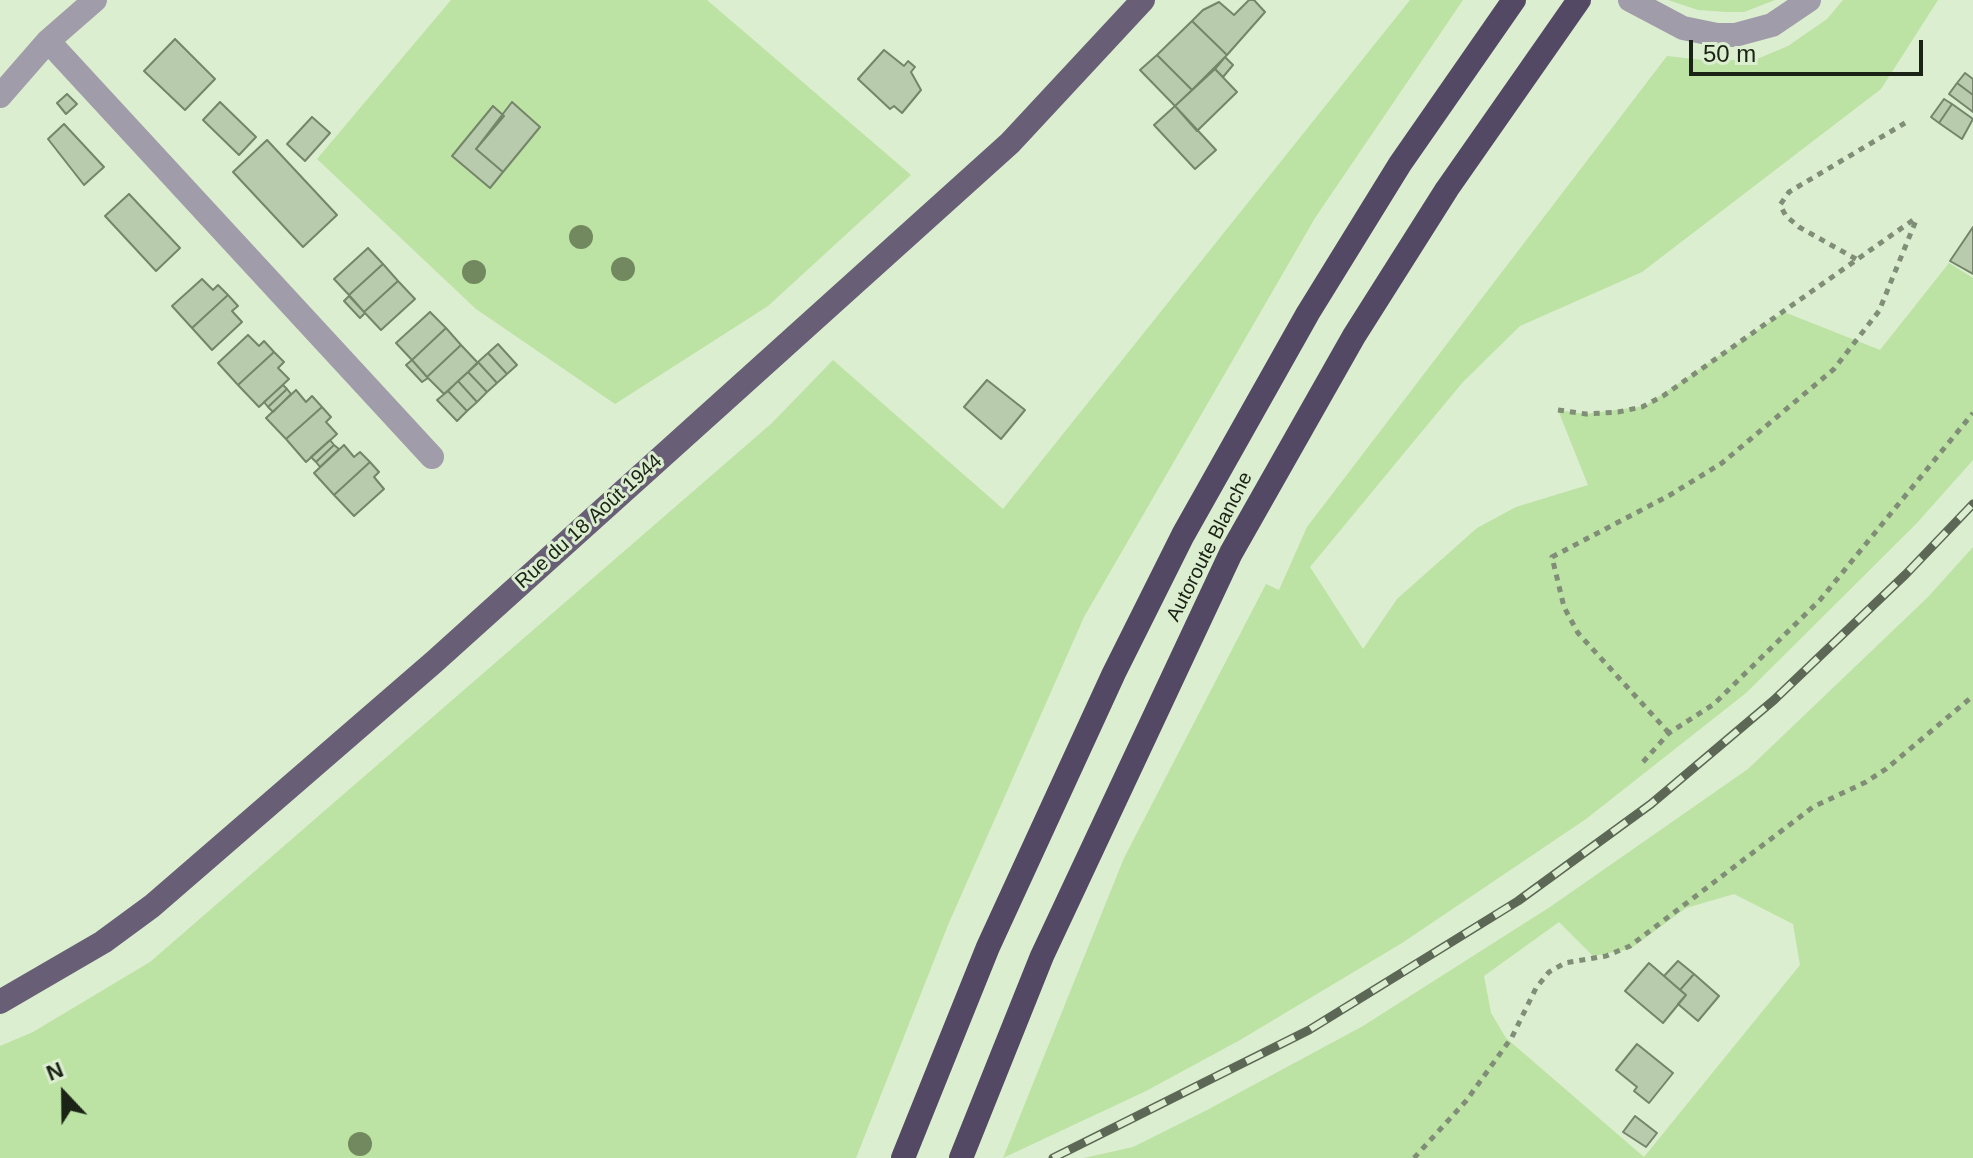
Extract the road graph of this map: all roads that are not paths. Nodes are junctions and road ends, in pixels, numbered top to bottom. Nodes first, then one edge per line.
1 (95, 0) edge
2 (1143, 0) edge
3 (1514, 0) edge
4 (1579, 0) edge
5 (1630, 0) edge
6 (1809, 0) edge
7 (48, 41) junction
8 (0, 96) edge
9 (432, 457) dead end
10 (0, 1002) edge
11 (903, 1158) edge
12 (961, 1158) edge

1 - 7 street
2 - 10 main road, Rue du 18 Août 1944
3 - 11 highway, Autoroute Blanche
4 - 12 highway, Autoroute Blanche
5 - 6 street
7 - 8 street
7 - 9 street

